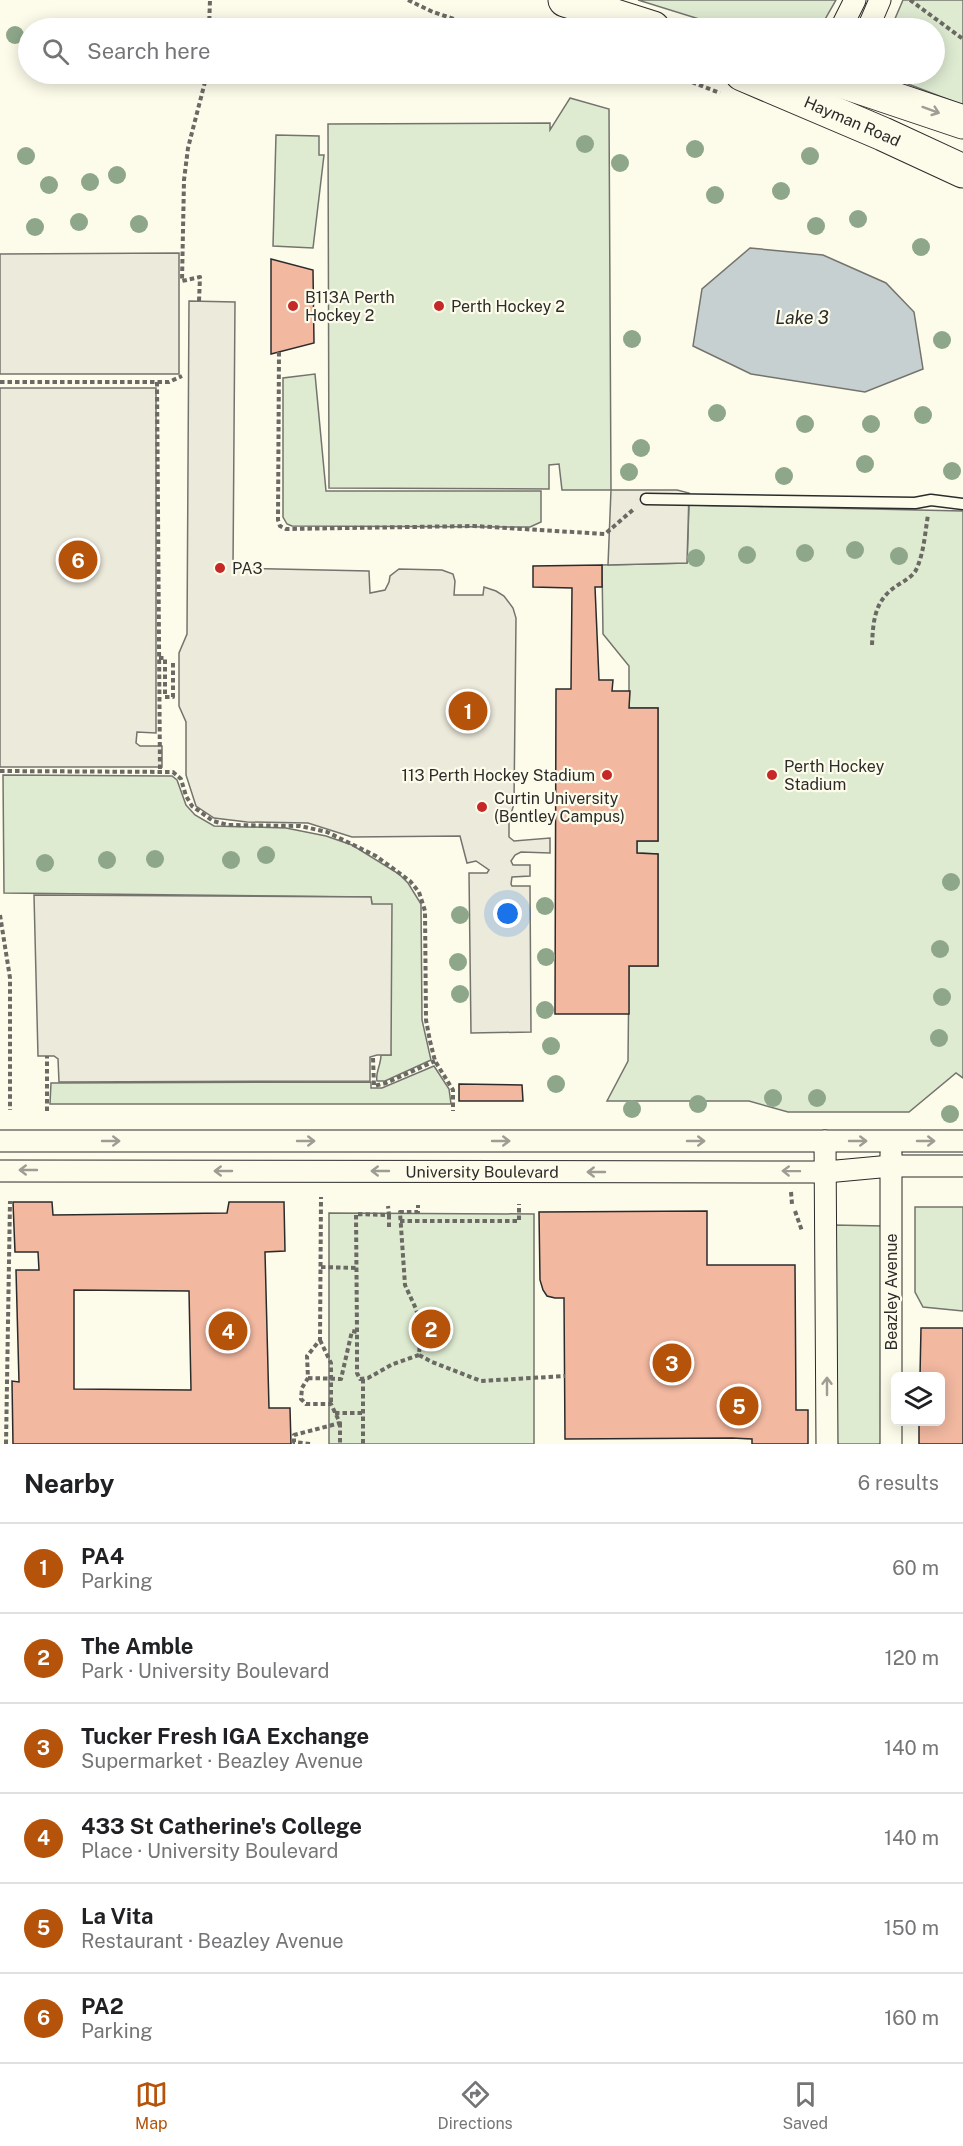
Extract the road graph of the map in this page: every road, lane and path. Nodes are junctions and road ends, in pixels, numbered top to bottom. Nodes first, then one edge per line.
1 (210, 0) edge
2 (408, 0) edge
3 (565, 0) edge
4 (855, 0) edge
5 (880, 0) edge
6 (910, 0) edge
7 (209, 18) edge
8 (451, 18) edge
9 (622, 18) edge
10 (846, 18) edge
11 (872, 18) edge
12 (934, 18) edge
13 (945, 26) edge
14 (963, 39) edge
15 (204, 84) edge
16 (827, 84) edge
17 (963, 122) edge
18 (963, 171) edge
19 (199, 301) dead end
20 (279, 352) dead end
21 (182, 376) dead end
22 (0, 382) edge
23 (157, 382) junction
24 (646, 499) joint
25 (931, 500) junction
26 (963, 504) edge
27 (873, 645) dead end
28 (159, 658) junction
29 (173, 660) dead end
30 (0, 771) edge
31 (160, 772) junction
32 (0, 915) edge
33 (47, 1056) dead end
34 (374, 1058) dead end
35 (435, 1061) junction
36 (10, 1110) dead end
37 (47, 1110) dead end
38 (453, 1111) dead end
39 (0, 1141) edge
40 (825, 1141) junction
41 (890, 1141) junction
42 (963, 1141) edge
43 (891, 1166) junction
44 (963, 1166) edge
45 (0, 1170) edge
46 (826, 1172) junction
47 (321, 1197) dead end
48 (10, 1201) dead end
49 (519, 1204) dead end
50 (418, 1205) dead end
51 (388, 1206) dead end
52 (389, 1215) junction
53 (400, 1221) junction
54 (390, 1227) dead end
55 (321, 1267) junction
56 (357, 1268) junction
57 (357, 1332) junction
58 (320, 1340) junction
59 (419, 1355) junction
60 (565, 1376) dead end
61 (308, 1378) junction
62 (331, 1379) junction
63 (363, 1379) junction
64 (331, 1404) junction
65 (335, 1413) junction
66 (363, 1413) junction
67 (340, 1423) junction
68 (6, 1444) edge
69 (310, 1444) edge
70 (340, 1444) edge
71 (363, 1444) edge
72 (827, 1444) edge
73 (891, 1444) edge

1 - 7 path
2 - 8 path
3 - 9 main road
4 - 10 street
5 - 11 street
6 - 12 path
13 - 14 path
15 - 19 path
16 -> 17 main road, Hayman Road
16 - 18 main road, Hayman Road
20 - 24 path
21 - 23 path
22 - 23 path
23 - 28 path
24 - 25 lane
25 - 26 lane
25 - 27 path
28 - 29 path
28 - 31 path
30 - 31 path
31 - 35 path
32 - 36 path
33 - 37 path
34 - 35 path
35 - 38 path
39 -> 40 street, University Boulevard
40 -> 41 street, University Boulevard
40 - 46 street
41 -> 42 street, University Boulevard
41 - 43 street, Beazley Avenue
43 - 44 street, University Boulevard
43 - 46 street, University Boulevard
43 - 73 street, Beazley Avenue
46 -> 45 street, University Boulevard
72 -> 46 street
47 - 55 path
48 - 68 path
49 - 53 path
50 - 53 path
51 - 52 path
52 - 54 path
52 - 56 path
53 - 59 path
55 - 56 path
55 - 58 path
56 - 57 path
57 - 62 path
57 - 63 path
58 - 61 path
58 - 62 path
59 - 60 path
59 - 63 path
61 - 62 path
61 - 64 path
62 - 64 path
63 - 66 path
64 - 65 path
65 - 66 path
65 - 67 path
66 - 71 path
67 - 69 path
67 - 70 path

